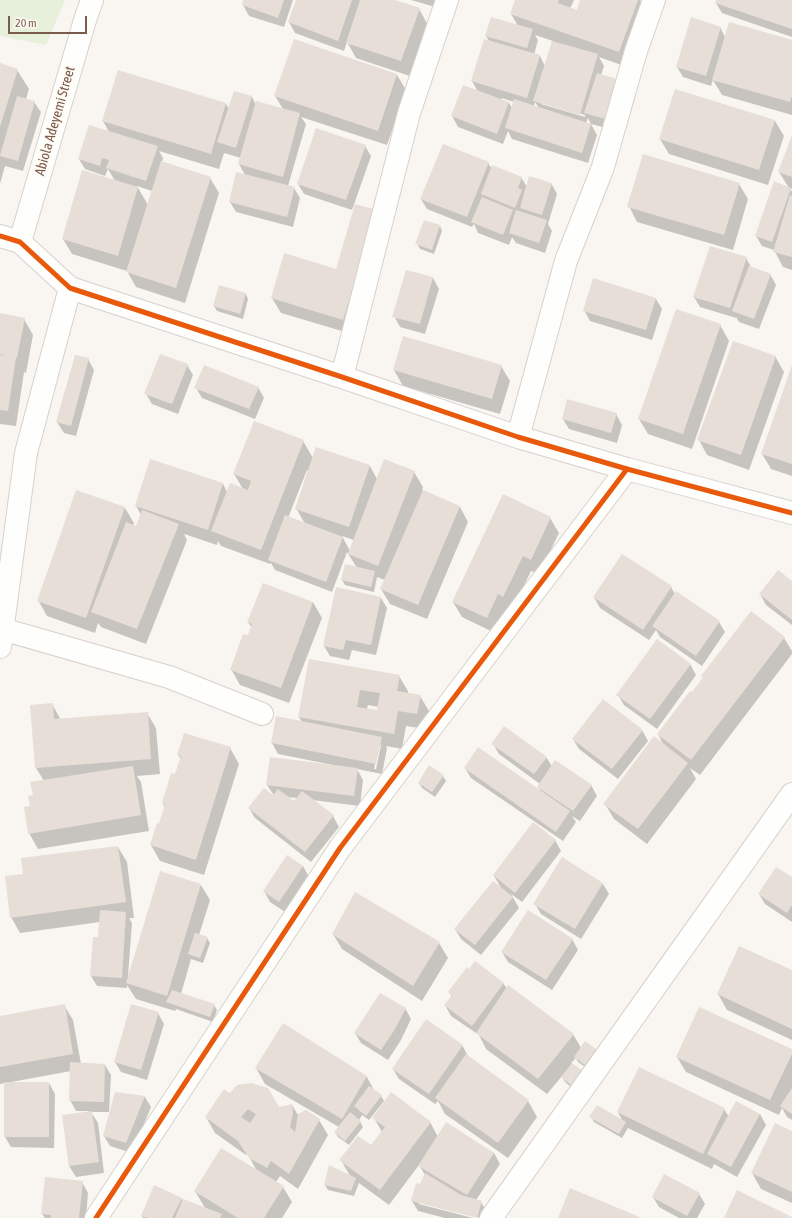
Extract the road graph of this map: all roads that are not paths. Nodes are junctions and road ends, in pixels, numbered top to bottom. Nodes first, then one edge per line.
1 (92, 0) edge
2 (447, 0) edge
3 (654, 0) edge
4 (10, 239) edge
5 (70, 288) junction
6 (342, 377) junction
7 (518, 437) junction
8 (627, 469) junction
9 (792, 514) edge
10 (1, 638) edge
11 (262, 714) dead end
12 (792, 794) edge
13 (96, 1218) edge
14 (491, 1218) edge

1 - 4 street, Abiola Adeyemi Street
2 - 6 street
3 - 7 street
4 - 5 street
5 - 6 street
5 - 10 street
6 - 7 street
7 - 8 street
8 - 9 street
8 - 13 street
10 - 11 street
12 - 14 street

